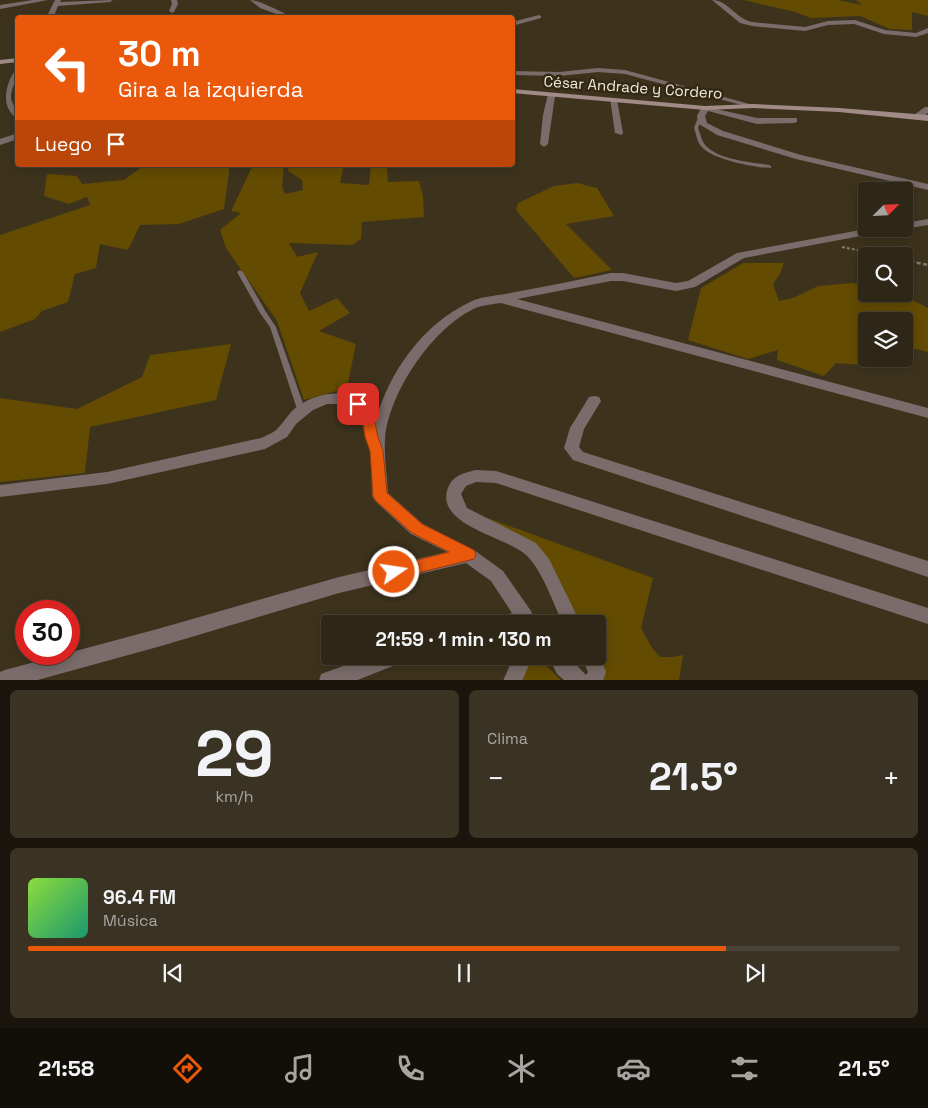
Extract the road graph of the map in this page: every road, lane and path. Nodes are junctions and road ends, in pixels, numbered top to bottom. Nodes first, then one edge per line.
1 (45, 0) edge
2 (110, 0) edge
3 (174, 0) edge
4 (253, 0) edge
5 (715, 0) edge
6 (57, 2) edge
7 (0, 7) edge
8 (172, 11) dead end
9 (50, 15) edge
10 (282, 15) edge
11 (539, 17) dead end
12 (515, 23) edge
13 (928, 30) edge
14 (15, 60) edge
15 (0, 62) edge
16 (515, 72) edge
17 (15, 76) edge
18 (515, 91) edge
19 (551, 96) junction
20 (613, 100) junction
21 (753, 106) junction
22 (928, 109) edge
23 (703, 112) junction
24 (15, 114) edge
25 (917, 117) junction
26 (928, 118) edge
27 (794, 120) dead end
28 (619, 133) dead end
29 (15, 137) edge
30 (0, 142) edge
31 (544, 144) dead end
32 (769, 167) dead end
33 (928, 187) edge
34 (928, 222) edge
35 (913, 224) edge
36 (858, 233) edge
37 (840, 246) dead end
38 (858, 250) edge
39 (913, 262) edge
40 (928, 265) edge
41 (240, 272) dead end
42 (499, 298) junction
43 (594, 401) dead end
44 (302, 412) junction
45 (928, 413) edge
46 (377, 451) junction
47 (0, 491) edge
48 (468, 555) junction
49 (928, 569) edge
50 (523, 615) edge
51 (568, 615) edge
52 (928, 616) edge
53 (371, 665) edge
54 (520, 665) edge
55 (563, 665) edge
56 (593, 665) edge
57 (5, 679) dead end
58 (328, 680) edge
59 (512, 680) edge
60 (579, 680) edge
61 (593, 680) edge

1 - 7 street
2 - 6 street
3 - 8 street
4 - 10 street
5 - 13 street
6 - 9 street
11 - 12 street
14 - 15 street
16 - 21 street
17 - 24 street
18 - 19 street, César Andrade y Cordero
19 - 20 street, César Andrade y Cordero
19 - 31 street
20 - 23 street, César Andrade y Cordero
20 - 28 street
21 - 23 street, César Andrade y Cordero
21 - 25 street, César Andrade y Cordero
22 - 25 street
23 - 27 street
23 - 32 lane
23 - 33 street
25 - 26 street, César Andrade y Cordero
29 - 30 street
34 - 35 street
36 - 42 street
37 - 38 path
39 - 40 path
41 - 44 lane
42 - 45 street
42 - 46 street
43 - 49 street
44 - 46 street
44 - 47 street
46 - 48 street
48 - 50 street
48 - 57 street
51 - 52 street
53 - 58 street
54 - 59 street
55 - 60 street
56 - 61 street

